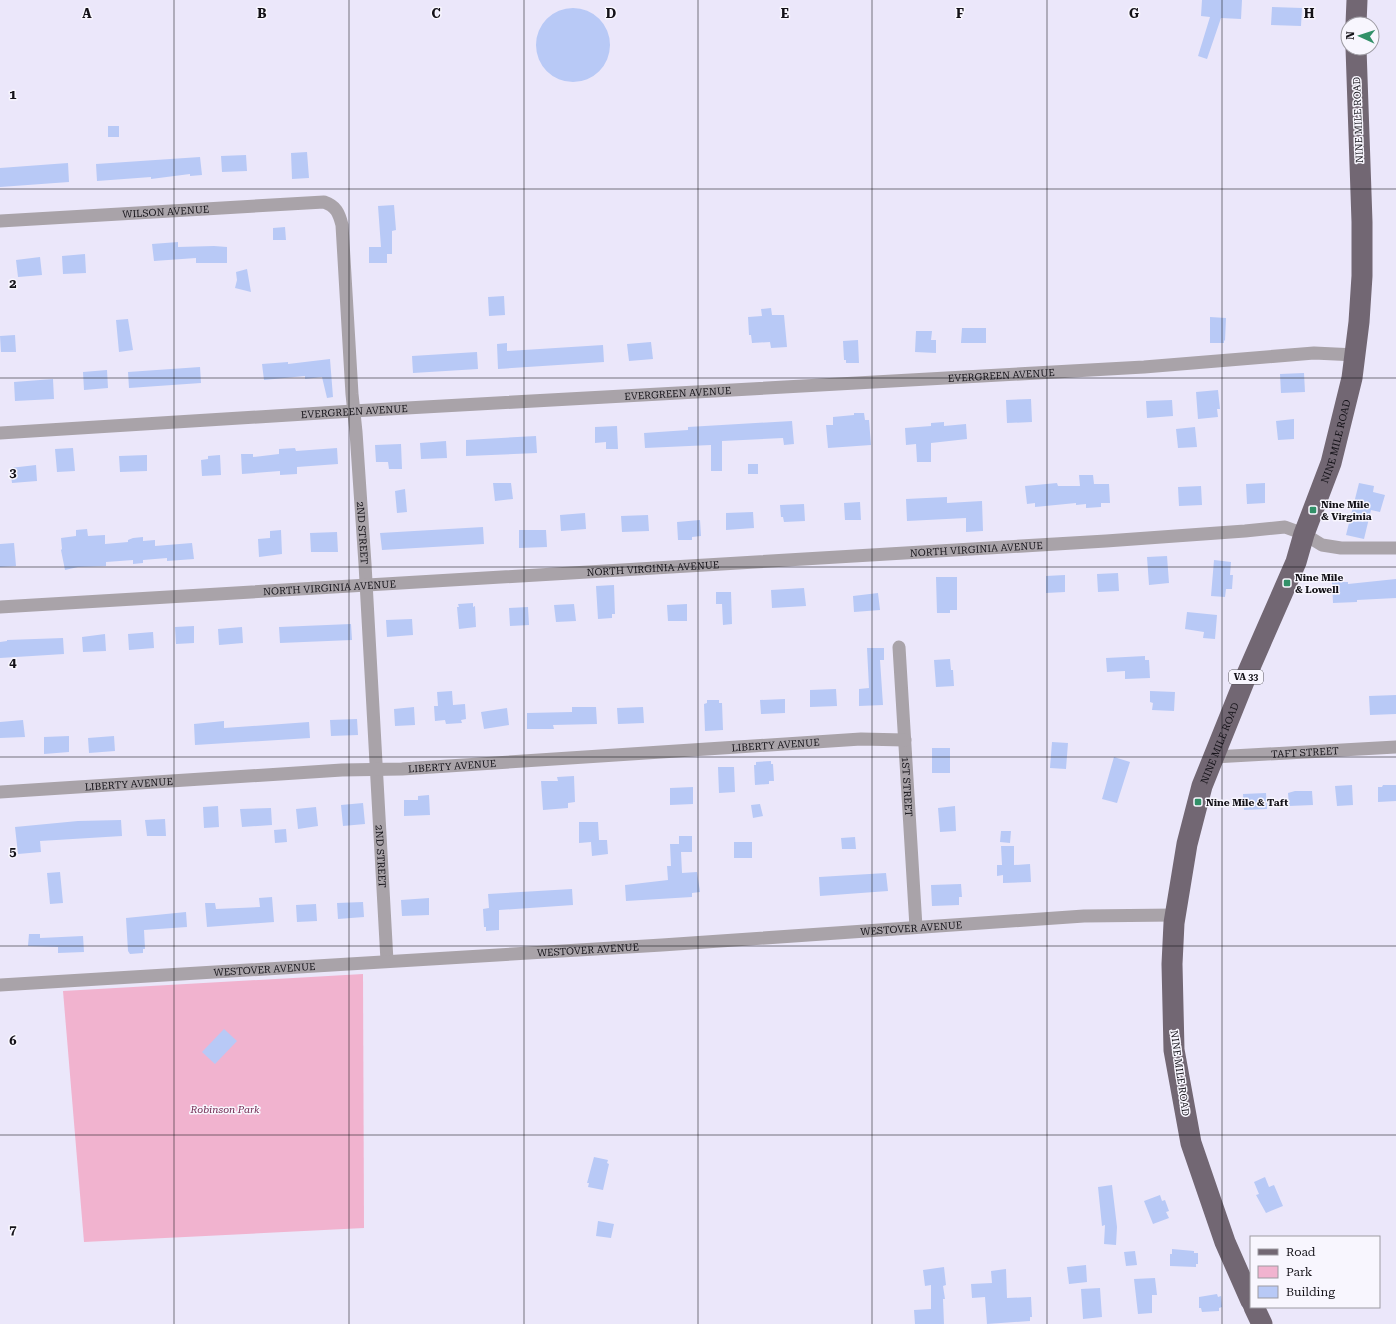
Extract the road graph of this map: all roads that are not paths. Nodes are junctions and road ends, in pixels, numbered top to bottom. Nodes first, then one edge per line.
1 (1357, 0) edge
2 (1356, 16) edge
3 (1356, 56) edge
4 (331, 204) joint
5 (0, 221) edge
6 (1356, 355) junction
7 (353, 411) junction
8 (0, 433) edge
9 (1304, 534) junction
10 (1396, 548) edge
11 (366, 586) junction
12 (0, 606) edge
13 (899, 647) dead end
14 (905, 740) junction
15 (1396, 747) edge
16 (1214, 757) junction
17 (376, 769) junction
18 (0, 792) edge
19 (1175, 915) junction
20 (916, 927) junction
21 (387, 961) junction
22 (0, 985) edge
23 (1250, 1299) edge
24 (1254, 1308) edge
25 (1261, 1324) edge

1 - 2 main road
3 - 6 main road, NINE MILE ROAD / VA 33
4 - 5 street, WILSON AVENUE
4 - 7 street, 2ND STREET
6 - 7 street, EVERGREEN AVENUE
6 - 9 main road, NINE MILE ROAD / VA 33
7 - 8 street, EVERGREEN AVENUE
7 - 11 street, 2ND STREET
9 - 10 street, NORTH VIRGINIA AVENUE
9 - 11 street, NORTH VIRGINIA AVENUE
9 - 16 main road, NINE MILE ROAD / VA 33
11 - 12 street, NORTH VIRGINIA AVENUE
11 - 17 street, 2ND STREET
13 - 14 street, 1ST STREET
14 - 17 street, LIBERTY AVENUE
14 - 20 street, 1ST STREET
15 - 16 street, TAFT STREET
16 - 19 main road, NINE MILE ROAD / VA 33
17 - 18 street, LIBERTY AVENUE
17 - 21 street, 2ND STREET
19 - 20 street, WESTOVER AVENUE
19 - 23 main road, NINE MILE ROAD / VA 33
20 - 21 street, WESTOVER AVENUE
21 - 22 street, WESTOVER AVENUE
24 - 25 main road

